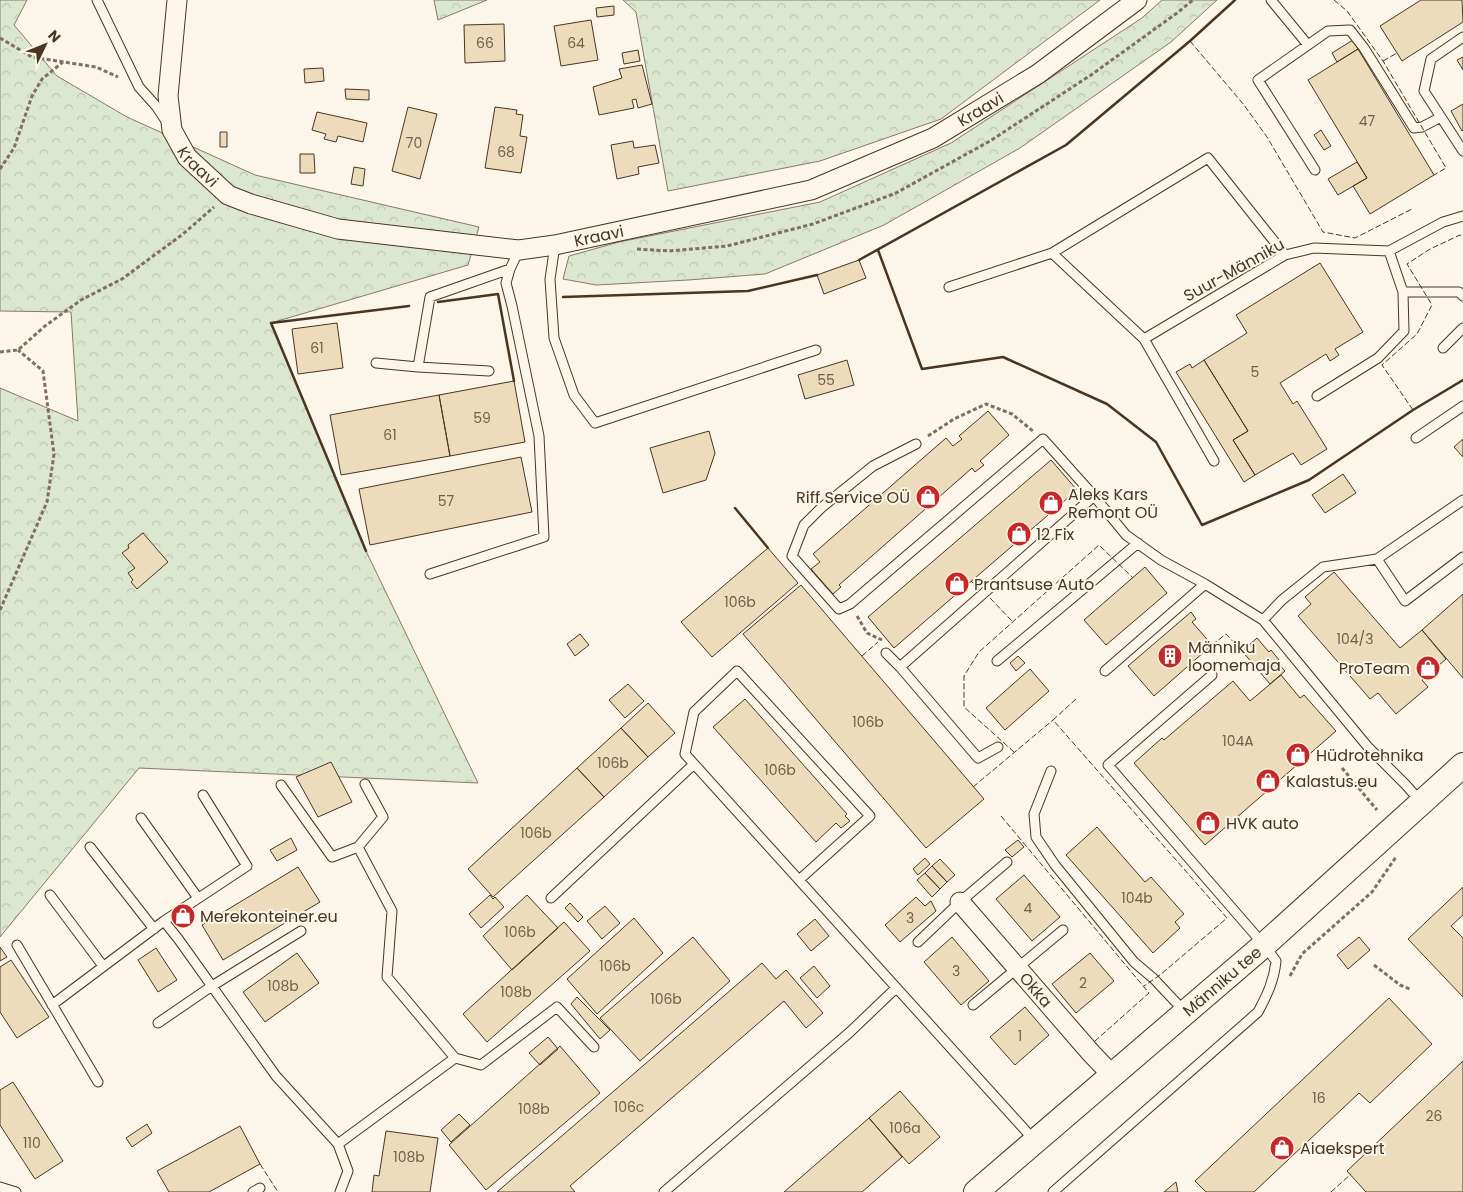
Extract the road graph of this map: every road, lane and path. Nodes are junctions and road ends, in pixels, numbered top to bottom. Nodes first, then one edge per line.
1 (97, 0) edge
2 (177, 0) edge
3 (1137, 0) edge
4 (1271, 0) edge
5 (1463, 37) edge
6 (0, 38) edge
7 (1308, 46) junction
8 (63, 62) junction
9 (140, 88) junction
10 (1441, 117) junction
11 (172, 130) junction
12 (1463, 151) edge
13 (0, 169) edge
14 (1315, 170) dead end
15 (228, 195) junction
16 (1463, 216) edge
17 (555, 245) junction
18 (519, 250) junction
19 (1389, 251) junction
20 (1052, 253) junction
21 (1285, 255) junction
22 (510, 269) junction
23 (949, 287) dead end
24 (1403, 292) junction
25 (1463, 296) edge
26 (1463, 328) edge
27 (1144, 339) junction
28 (1443, 348) dead end
29 (18, 350) junction
30 (816, 350) dead end
31 (0, 352) edge
32 (376, 363) dead end
33 (418, 367) junction
34 (490, 370) dead end
35 (1317, 396) dead end
36 (1463, 406) edge
37 (1416, 438) dead end
38 (1043, 439) junction
39 (916, 444) joint
40 (1214, 461) dead end
41 (1094, 496) junction
42 (1463, 500) edge
43 (1138, 543) junction
44 (1463, 556) edge
45 (1377, 559) junction
46 (430, 574) dead end
47 (1206, 584) junction
48 (850, 604) junction
49 (0, 610) edge
50 (1263, 620) junction
51 (886, 653) joint
52 (996, 661) dead end
53 (900, 667) junction
54 (1105, 670) dead end
55 (1212, 675) dead end
56 (998, 747) dead end
57 (694, 764) junction
58 (1463, 765) edge
59 (1342, 768) dead end
60 (1051, 771) dead end
61 (365, 784) dead end
62 (281, 785) dead end
63 (203, 795) dead end
64 (1422, 803) junction
65 (1377, 810) dead end
66 (141, 818) dead end
67 (358, 847) junction
68 (90, 848) dead end
69 (1007, 862) dead end
70 (799, 880) junction
71 (50, 896) dead end
72 (198, 898) junction
73 (551, 898) dead end
74 (960, 902) junction
75 (164, 921) junction
76 (154, 928) junction
77 (301, 930) dead end
78 (1063, 930) dead end
79 (918, 942) dead end
80 (17, 945) dead end
81 (1264, 945) junction
82 (103, 966) junction
83 (1374, 966) dead end
84 (1017, 968) junction
85 (212, 986) junction
86 (896, 988) junction
87 (1410, 988) dead end
88 (52, 1005) junction
89 (973, 1005) dead end
90 (1185, 1012) junction
91 (158, 1023) dead end
92 (594, 1047) dead end
93 (455, 1058) junction
94 (1112, 1075) junction
95 (98, 1082) dead end
96 (1035, 1142) junction
97 (338, 1144) junction
98 (0, 1187) edge
99 (16, 1192) edge
100 (340, 1192) edge
101 (664, 1192) edge
102 (976, 1192) edge
103 (1053, 1192) edge

1 - 9 lane
2 - 11 street, Kraavi
3 - 17 street, Kraavi
4 - 7 lane
5 - 10 lane
6 - 8 path
7 - 10 lane
7 - 14 lane
8 - 9 path
8 - 13 path
9 - 11 lane
10 - 12 lane
11 - 15 street, Kraavi
15 - 18 street, Kraavi
15 - 29 path
16 - 19 lane
17 - 18 street, Kraavi
17 - 30 lane
18 - 22 lane
19 - 21 lane, Suur-Männiku
19 - 24 lane
20 - 21 lane
20 - 23 lane
20 - 27 lane
21 - 27 lane, Suur-Männiku
22 - 33 lane
22 - 46 lane
24 - 25 lane
24 - 35 lane
26 - 28 lane
27 - 40 lane
29 - 31 path
29 - 49 path
32 - 33 lane
33 - 34 lane
36 - 37 lane
38 - 39 path
38 - 41 lane
38 - 48 lane
39 - 48 lane
41 - 43 lane
41 - 53 lane
42 - 45 lane
43 - 47 lane
43 - 52 lane
44 - 45 lane
45 - 50 lane
47 - 50 lane
47 - 54 lane
48 - 51 path
50 - 64 lane
51 - 53 lane
53 - 56 lane
55 - 81 lane
57 - 70 lane
57 - 70 lane
57 - 73 lane
58 - 64 street, Männiku tee
59 - 65 path
60 - 90 lane
61 - 67 lane
62 - 67 lane
63 - 72 lane
64 - 81 street, Männiku tee
66 - 72 lane
67 - 93 lane
68 - 76 lane
69 - 74 lane
70 - 86 lane
71 - 82 lane
72 - 75 lane
74 - 79 lane
74 - 84 street, Okka
75 - 76 lane
75 - 85 lane
76 - 82 lane
77 - 85 lane
78 - 84 lane
80 - 88 lane
81 - 90 street, Männiku tee
81 - 103 lane
82 - 88 lane
83 - 87 path
84 - 89 lane
84 - 94 street, Okka
85 - 91 lane
85 - 97 lane
86 - 96 lane
86 - 101 lane
88 - 95 lane
90 - 94 street, Männiku tee
92 - 93 lane
93 - 97 lane
94 - 96 street, Männiku tee
96 - 102 street, Männiku tee
97 - 100 lane
98 - 99 lane

